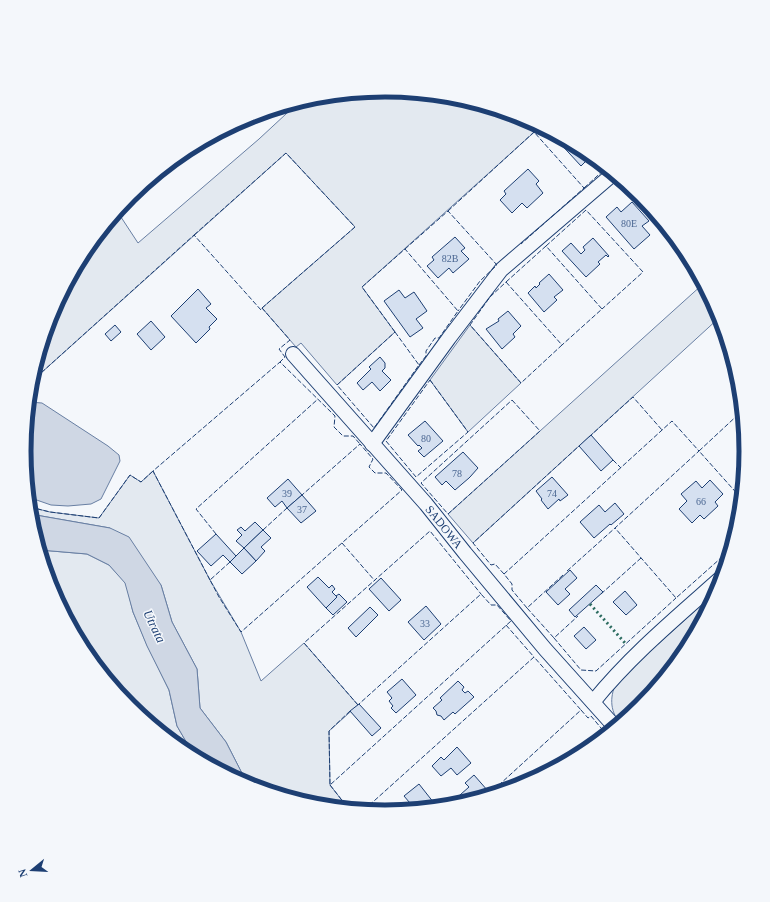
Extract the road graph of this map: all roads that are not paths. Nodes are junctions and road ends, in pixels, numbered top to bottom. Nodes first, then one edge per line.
1 (609, 177) edge
2 (293, 354) dead end
3 (372, 444) junction
4 (712, 586) edge
5 (593, 702) junction
6 (611, 723) edge

1 - 3 street
2 - 3 street, SADOWA
3 - 5 street, SADOWA
4 - 5 street
5 - 6 street, SADOWA

